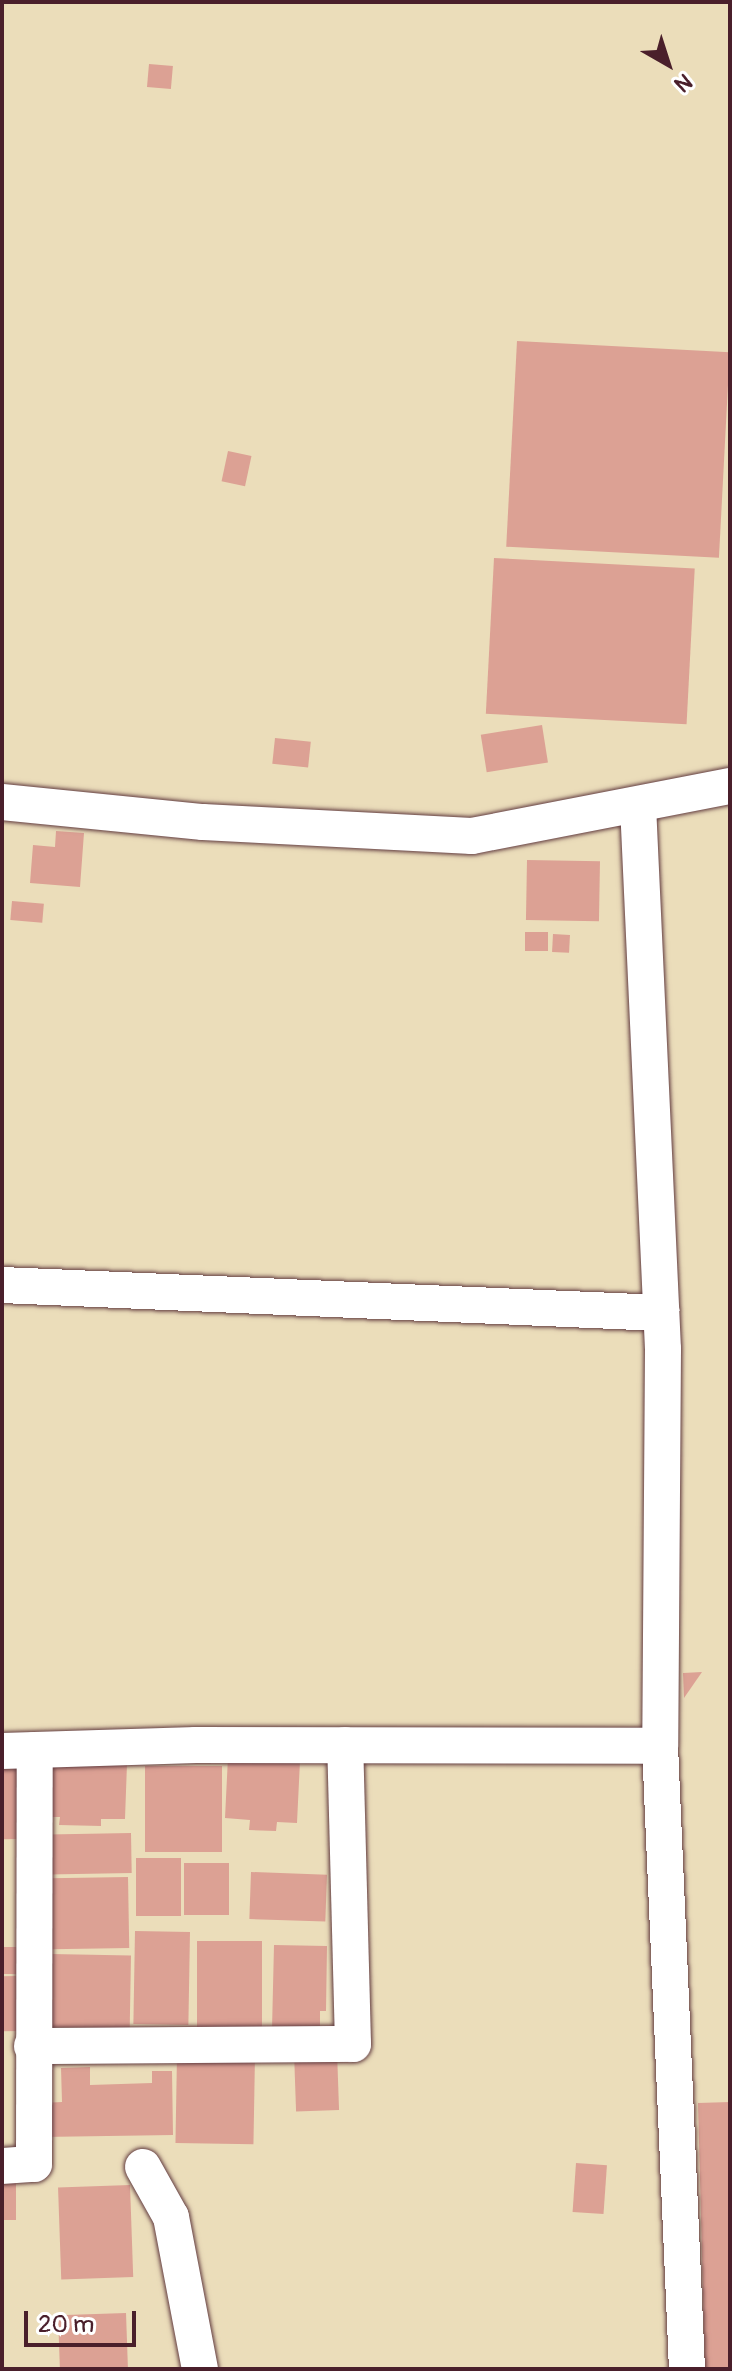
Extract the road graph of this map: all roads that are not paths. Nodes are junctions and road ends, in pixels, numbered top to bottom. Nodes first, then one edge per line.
1 (730, 786) edge
2 (2, 802) edge
3 (638, 805) junction
4 (2, 1285) edge
5 (661, 1313) junction
6 (345, 1745) junction
7 (660, 1746) junction
8 (18, 1750) edge
9 (32, 2046) junction
10 (2, 2166) edge
11 (143, 2167) dead end
12 (200, 2369) edge
13 (687, 2369) edge

1 - 3 street
2 - 3 street
3 - 5 street
4 - 5 street
5 - 7 street
6 - 7 street
6 - 8 street
6 - 9 street
7 - 13 street
8 - 9 street
9 - 10 street
11 - 12 street

